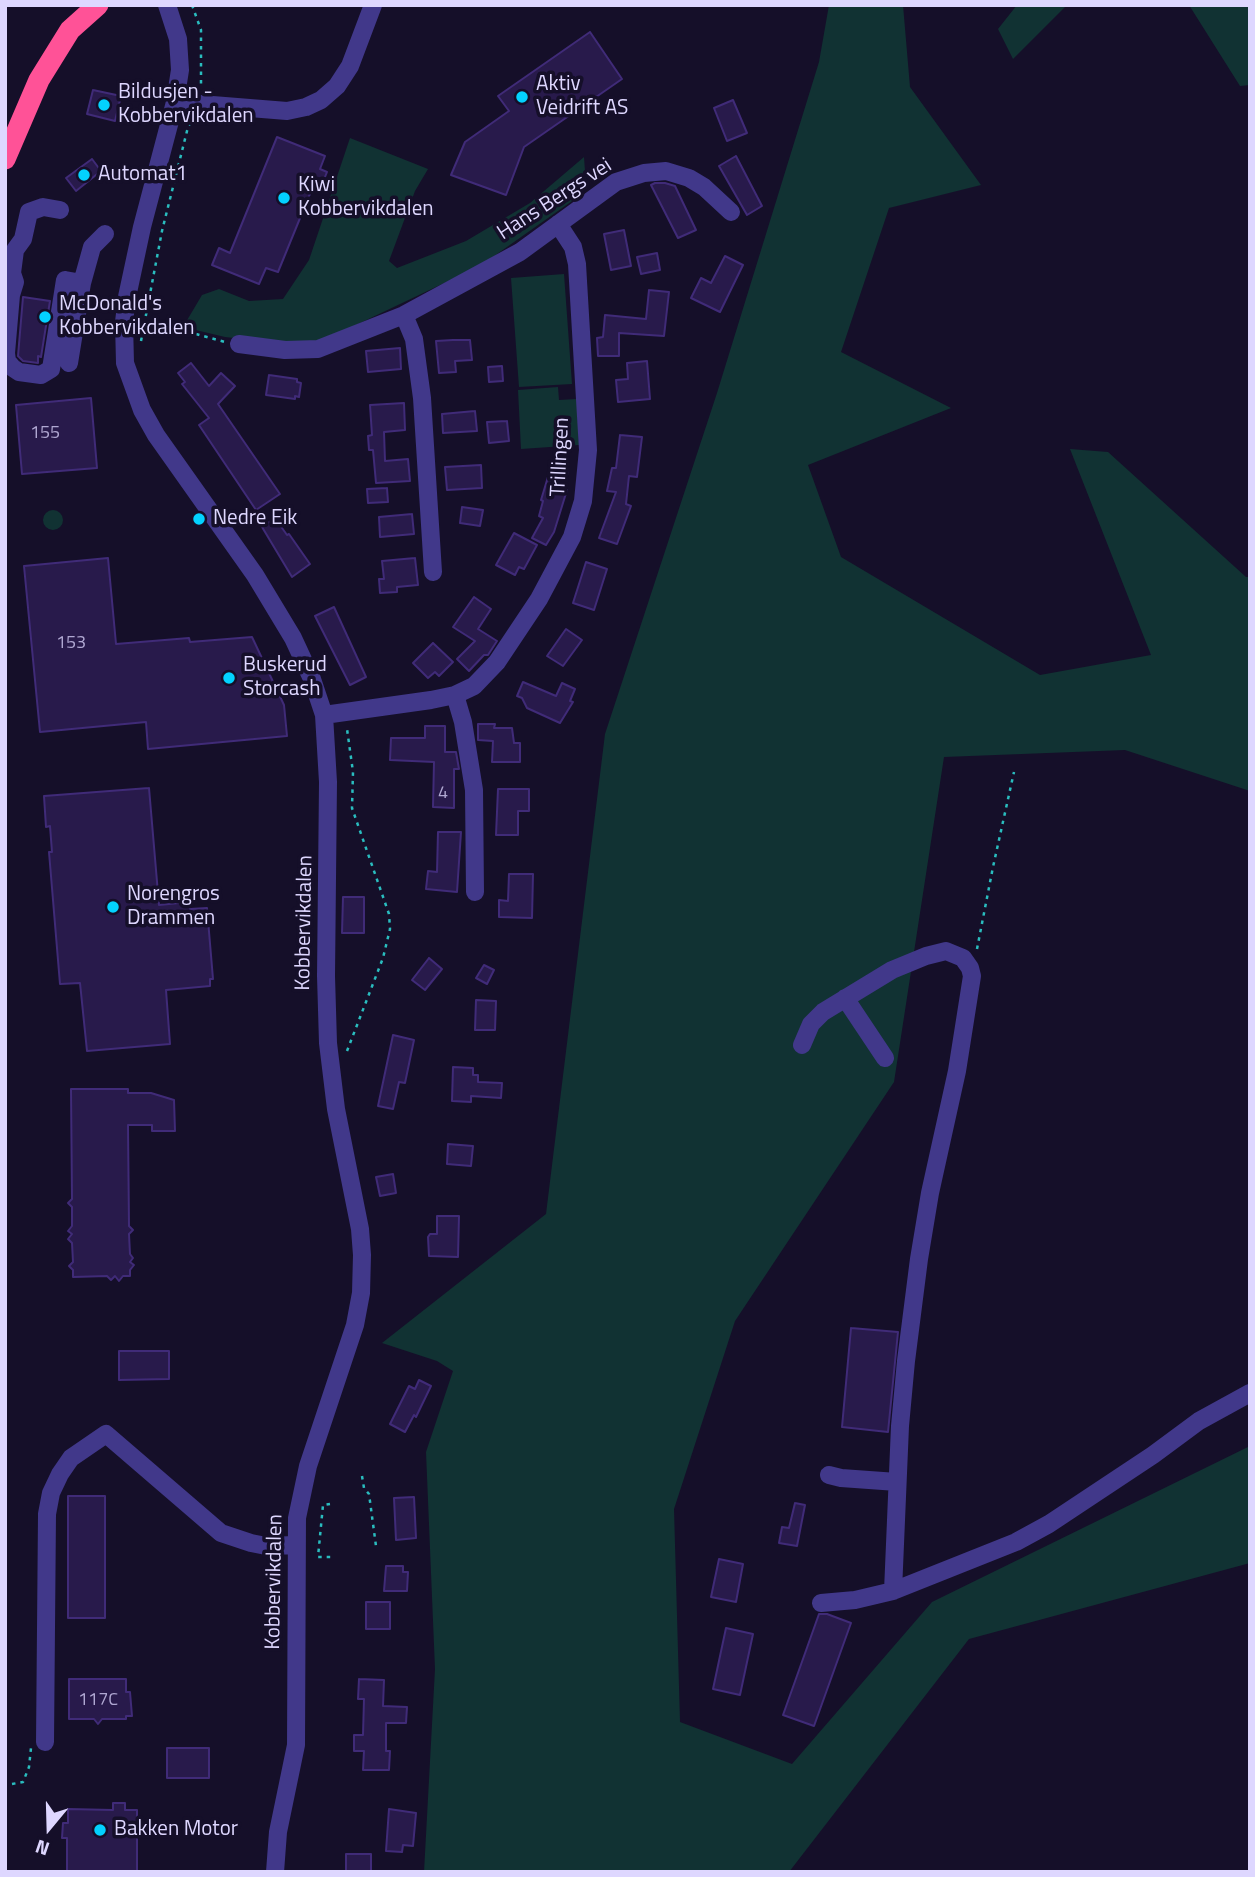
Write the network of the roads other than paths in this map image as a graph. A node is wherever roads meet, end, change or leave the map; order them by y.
1 (98, 5) edge
2 (151, 5) edge
3 (373, 5) edge
4 (170, 13) edge
5 (175, 102) junction
6 (5, 159) edge
7 (60, 210) dead end
8 (731, 212) dead end
9 (558, 224) junction
10 (105, 234) dead end
11 (82, 283) junction
12 (77, 315) junction
13 (404, 315) junction
14 (58, 325) junction
15 (239, 344) road end
16 (69, 363) dead end
17 (433, 572) dead end
18 (455, 695) junction
19 (324, 715) junction
20 (475, 892) dead end
21 (845, 998) junction
22 (802, 1045) dead end
23 (885, 1058) dead end
24 (1250, 1393) edge
25 (829, 1475) dead end
26 (897, 1482) junction
27 (295, 1545) junction
28 (893, 1591) junction
29 (821, 1602) dead end
30 (45, 1737) road end
31 (275, 1872) edge

1 - 6 highway
2 - 4 street, Kobbervikdalen
3 - 5 street
4 - 5 street, Kobbervikdalen
5 - 19 street, Kobbervikdalen
7 - 14 street
8 - 9 street, Hans Bergs vei
9 - 13 street, Hans Bergs vei
9 - 18 street, Trillingen
10 - 11 street
11 - 12 street
11 - 14 street
12 - 14 street
12 - 16 street
13 - 15 street, Hans Bergs vei
13 - 17 street
18 - 19 street, Trillingen
18 - 20 street
19 - 27 street, Kobbervikdalen
21 - 22 street
21 - 23 street
21 - 26 street
24 - 28 street
25 - 26 street
26 - 28 street
27 - 30 street
27 - 31 street, Kobbervikdalen
28 - 29 street

